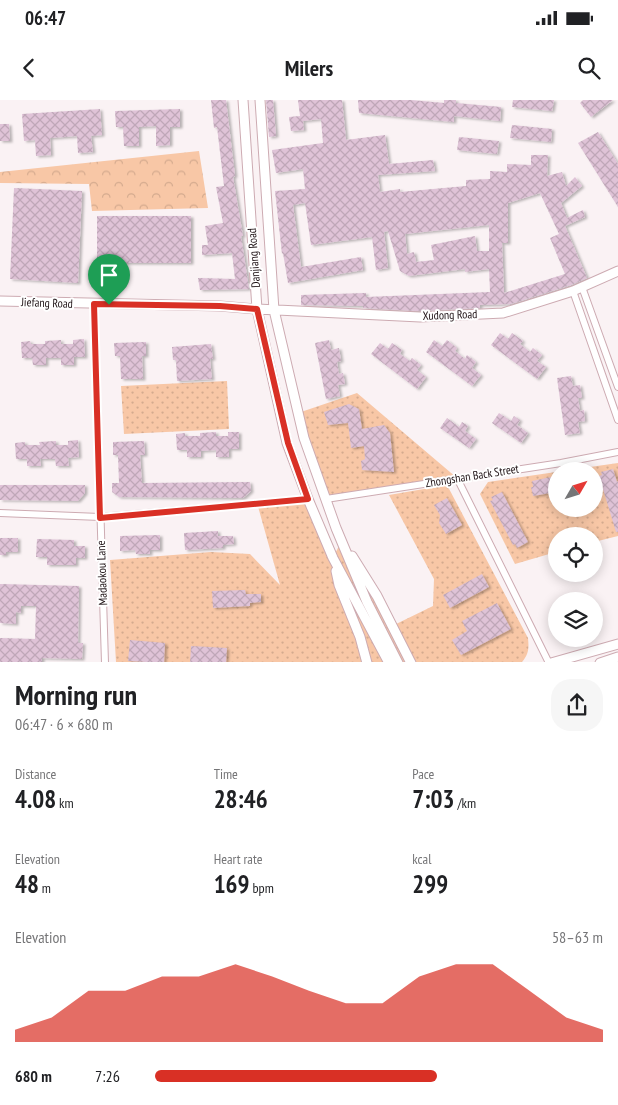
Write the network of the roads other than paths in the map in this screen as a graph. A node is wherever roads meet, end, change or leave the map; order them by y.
1 (243, 100) edge
2 (260, 100) edge
3 (618, 271) edge
4 (582, 287) junction
5 (573, 292) junction
6 (0, 302) edge
7 (94, 304) junction
8 (257, 309) junction
9 (274, 310) junction
10 (618, 387) edge
11 (618, 420) edge
12 (618, 452) edge
13 (457, 478) junction
14 (308, 499) junction
15 (326, 499) junction
16 (0, 513) edge
17 (100, 518) junction
18 (342, 541) junction
19 (333, 558) junction
20 (363, 605) junction
21 (618, 644) edge
22 (618, 657) edge
23 (105, 662) edge
24 (367, 662) edge
25 (388, 662) edge
26 (398, 662) edge
27 (411, 662) edge
28 (550, 662) edge
29 (600, 662) edge

1 - 8 main road, Danjiang Road
2 - 9 main road, Danjiang Road
3 - 4 main road, Xudong Road
4 - 5 main road, Xudong Road
4 - 10 street
5 - 9 main road, Xudong Road
5 - 11 street
6 - 7 main road, Jiefang Road
7 - 8 main road, Jiefang Road
7 - 17 street, Madaokou Lane
8 - 9 main road, Jiefang Road
8 - 14 main road, Danjiang Road
9 - 15 main road, Danjiang Road
12 - 13 street, Zhongshan Back Street
13 - 15 street, Zhongshan Back Street
13 - 28 street
14 - 17 street
14 - 19 main road, Danjiang Road
15 - 18 main road, Danjiang Road
16 - 17 street
17 - 23 street, Madaokou Lane
18 - 20 main road, Danjiang Road
18 - 27 main road
19 - 20 main road, Danjiang Road
19 - 24 main road
20 - 25 main road
20 - 26 main road
21 - 28 main road
22 - 29 main road

